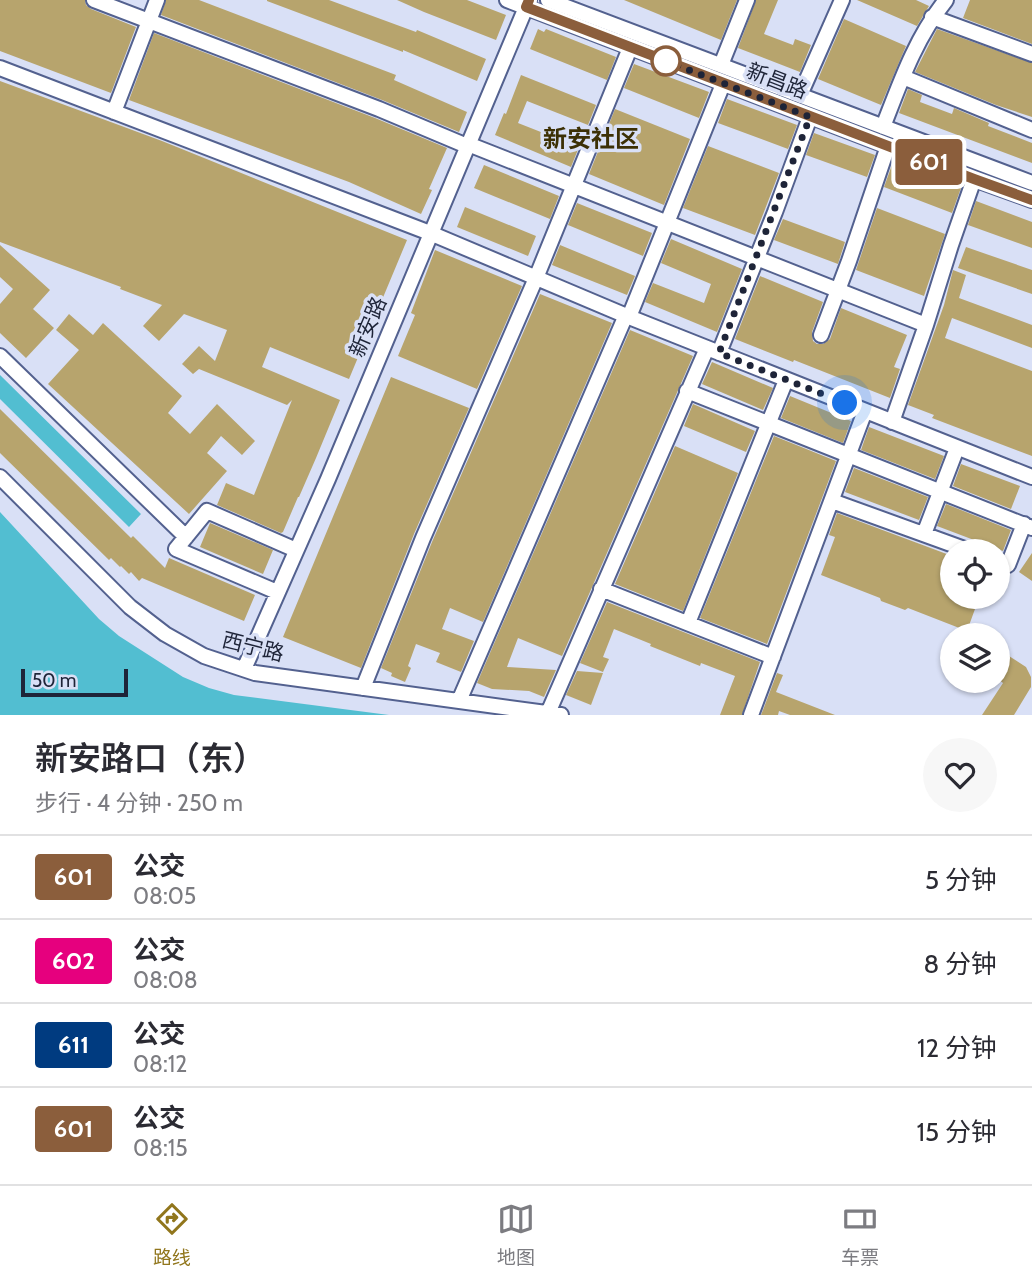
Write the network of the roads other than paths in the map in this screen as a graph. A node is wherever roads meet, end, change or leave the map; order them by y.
1 (94, 0) edge
2 (157, 0) edge
3 (507, 0) edge
4 (548, 0) edge
5 (747, 0) edge
6 (842, 0) edge
7 (946, 0) edge
8 (527, 4) edge
9 (932, 17) junction
10 (149, 21) junction
11 (630, 48) junction
12 (1032, 54) edge
13 (721, 65) junction
14 (0, 68) edge
15 (903, 77) junction
16 (723, 83) junction
17 (800, 95) junction
18 (114, 112) junction
19 (810, 117) junction
20 (883, 127) junction
21 (1032, 130) edge
22 (468, 145) junction
23 (888, 146) junction
24 (974, 179) junction
25 (1032, 183) edge
26 (573, 186) junction
27 (1032, 200) edge
28 (667, 223) junction
29 (430, 233) junction
30 (757, 258) junction
31 (536, 278) junction
32 (838, 290) junction
33 (627, 316) junction
34 (926, 326) junction
35 (821, 335) dead end
36 (713, 350) junction
37 (0, 356) edge
38 (786, 380) junction
39 (687, 391) junction
40 (865, 411) junction
41 (892, 422) junction
42 (768, 424) junction
43 (957, 448) junction
44 (848, 456) junction
45 (0, 477) edge
46 (1032, 477) edge
47 (940, 492) junction
48 (832, 500) junction
49 (1028, 526) edge
50 (924, 534) junction
51 (186, 537) junction
52 (940, 540) edge
53 (296, 550) junction
54 (1010, 561) edge
55 (601, 589) junction
56 (277, 592) junction
57 (688, 623) junction
58 (773, 657) junction
59 (244, 669) junction
60 (363, 688) junction
61 (459, 701) junction
62 (554, 714) edge
63 (751, 715) edge

1 - 10 street
2 - 10 street
3 - 8 street, 新昌路
4 - 13 street, 新昌路
5 - 13 street
6 - 17 street
7 - 9 street
8 - 11 street, 新昌路
8 - 22 street, 新安路
9 - 12 street
9 - 15 street
10 - 18 street
10 - 22 street
11 - 16 street, 新昌路
11 - 26 street
13 - 17 street, 新昌路
14 - 18 street
15 - 20 street
15 - 21 street
16 - 19 street, 新昌路
16 - 28 street
17 - 20 street, 新昌路
18 - 29 street
19 - 23 street, 新昌路
19 - 30 street
20 - 25 street, 新昌路
22 - 26 street
22 - 29 street, 新安路
23 - 24 street, 新昌路
23 - 32 street
24 - 27 street, 新昌路
24 - 34 street
26 - 28 street
26 - 31 street
28 - 30 street
28 - 33 street
29 - 31 street
29 - 53 street, 新安路
30 - 32 street
30 - 36 street
31 - 33 street
31 - 60 street
32 - 34 street
32 - 35 street
33 - 36 street
33 - 61 street
34 - 41 street
36 - 38 street
36 - 39 street
37 - 51 street
38 - 40 street
38 - 42 street
39 - 42 street
39 - 55 street
40 - 41 street
40 - 44 street
41 - 43 street
42 - 44 street
42 - 57 street
43 - 46 street
43 - 47 street
44 - 47 street
44 - 48 street
45 - 59 street, 西宁路
47 - 49 street
47 - 50 street
48 - 50 street
48 - 58 street
49 - 54 street
50 - 52 street
51 - 53 street
51 - 56 street
53 - 56 street, 新安路
55 - 57 street
55 - 62 street
56 - 59 street, 新安路
57 - 58 street
58 - 63 street
59 - 60 street, 西宁路
60 - 61 street, 西宁路
61 - 62 street, 西宁路

